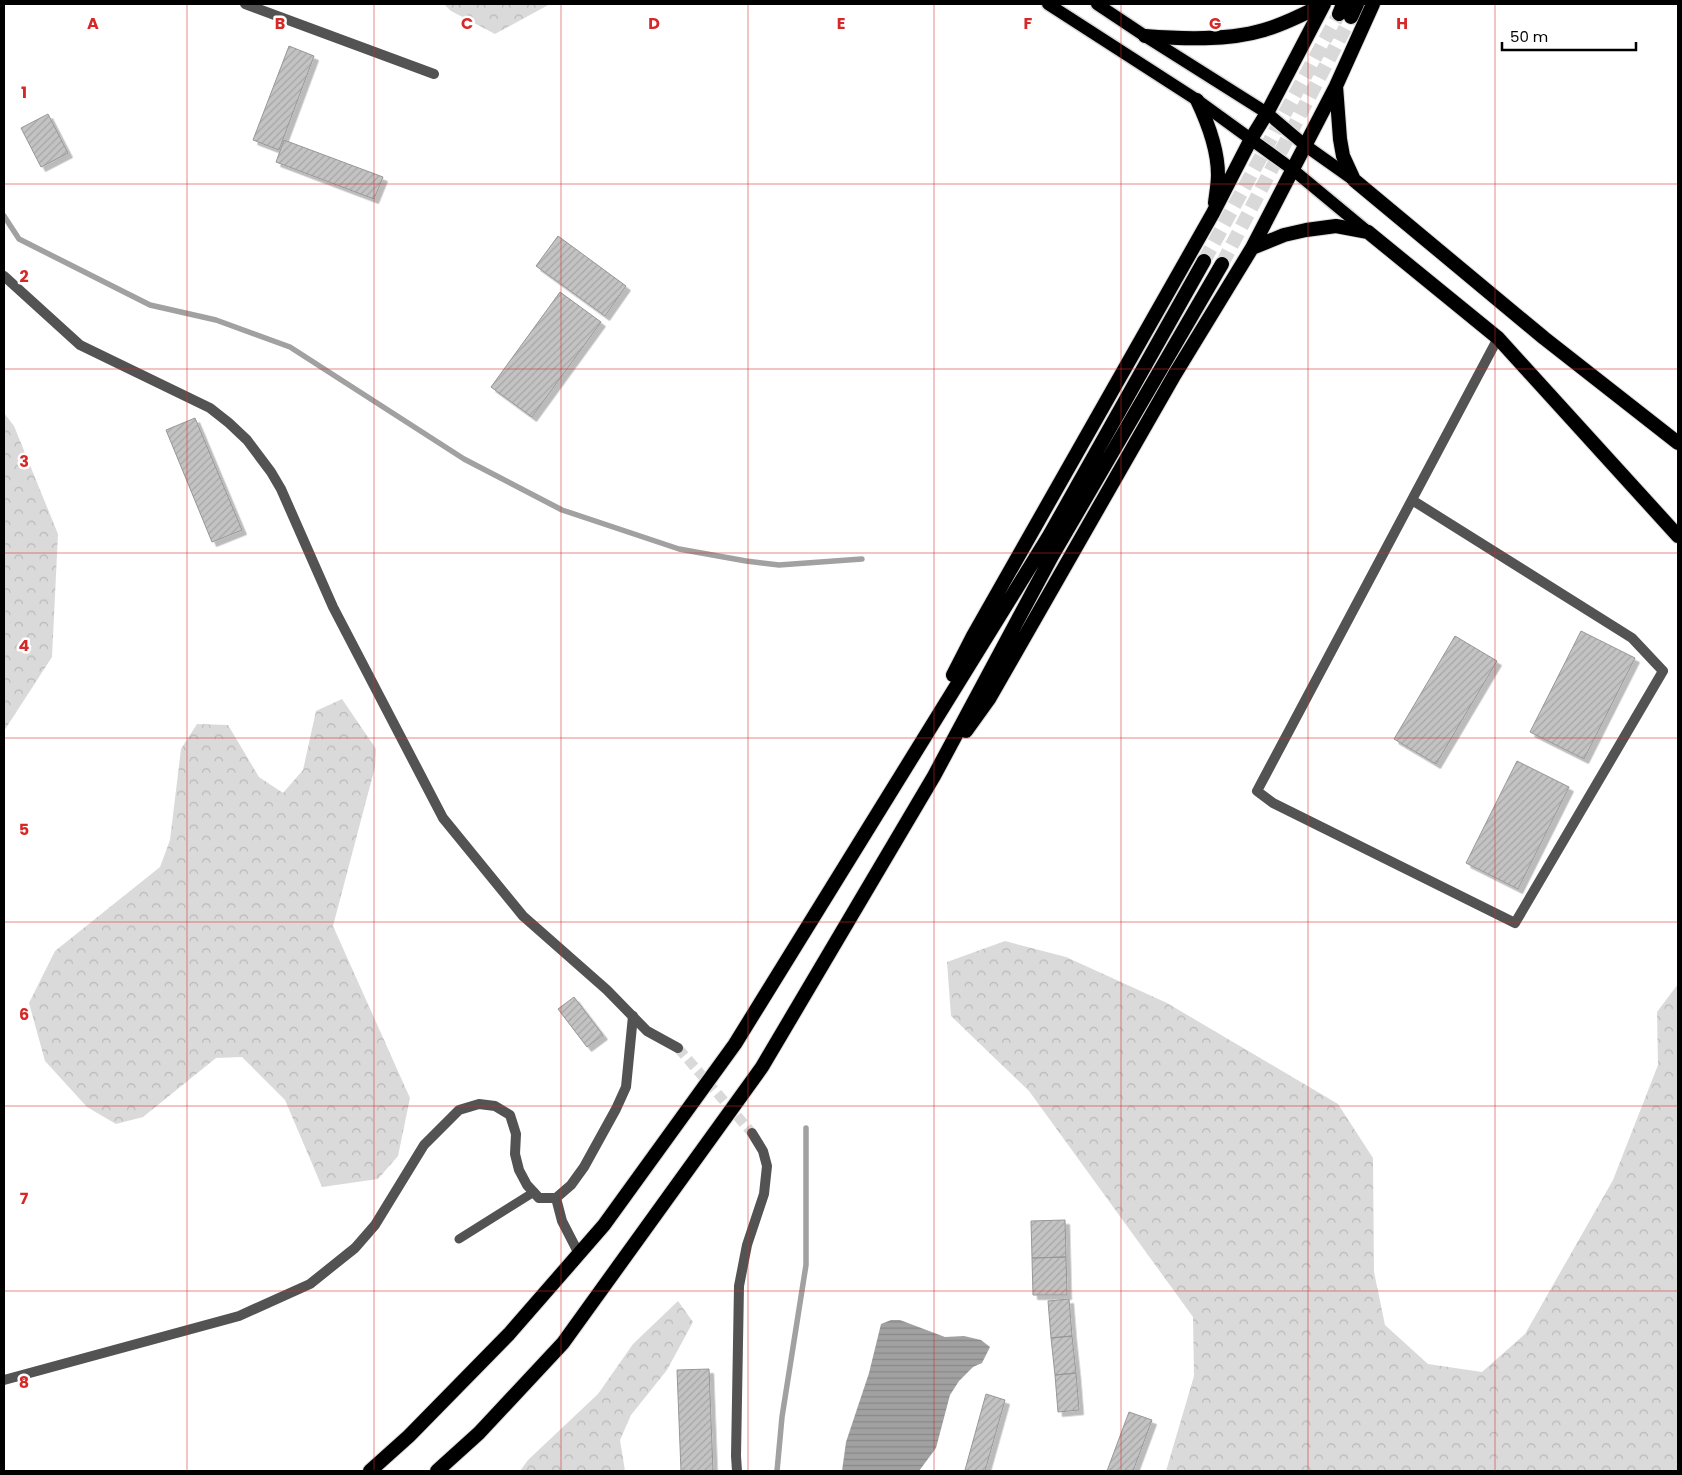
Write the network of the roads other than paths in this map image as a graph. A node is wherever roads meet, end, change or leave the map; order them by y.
1 (245, 4) edge
2 (1048, 4) edge
3 (1097, 4) edge
4 (1324, 4) edge
5 (1357, 4) edge
6 (1373, 4) edge
7 (1344, 12) tunnel mouth
8 (1145, 36) junction
9 (434, 74) dead end
10 (1336, 86) junction
11 (1197, 100) junction
12 (1267, 113) junction
13 (1251, 139) junction
14 (1306, 146) junction
15 (1292, 169) junction
16 (1354, 180) junction
17 (1213, 213) junction
18 (1368, 232) junction
19 (1252, 248) junction
20 (1204, 261) tunnel mouth
21 (1222, 264) tunnel mouth
22 (4, 276) edge
23 (1498, 338) junction
24 (1678, 443) edge
25 (1412, 500) junction
26 (1678, 536) edge
27 (910, 760) junction
28 (934, 776) junction
29 (633, 1016) junction
30 (678, 1048) tunnel mouth
31 (752, 1133) tunnel mouth
32 (534, 1192) junction
33 (556, 1198) junction
34 (459, 1239) dead end
35 (579, 1254) junction
36 (4, 1380) edge
37 (370, 1471) edge
38 (437, 1471) edge
39 (737, 1471) edge

1 - 9 street
2 - 11 main road
3 - 8 main road
4 - 8 highway
4 - 12 highway
5 - 7 highway
6 - 10 highway
8 - 12 main road
10 - 14 highway
10 - 16 highway
11 - 13 main road
11 - 17 highway
12 - 13 highway
12 - 14 main road
13 - 15 main road
13 - 17 highway
14 - 15 highway
14 - 16 main road
15 - 18 main road
15 - 19 highway
16 - 24 highway
17 - 27 highway
18 - 19 highway
18 - 23 highway
19 - 28 highway
20 - 27 highway
21 - 28 highway
22 - 29 street
23 - 25 street
23 - 26 highway
25 - 25 street
27 - 35 highway
28 - 38 highway
29 - 30 street
29 - 33 street
31 - 39 street
32 - 33 street
32 - 34 lane
32 - 36 street
33 - 35 street
35 - 37 highway

